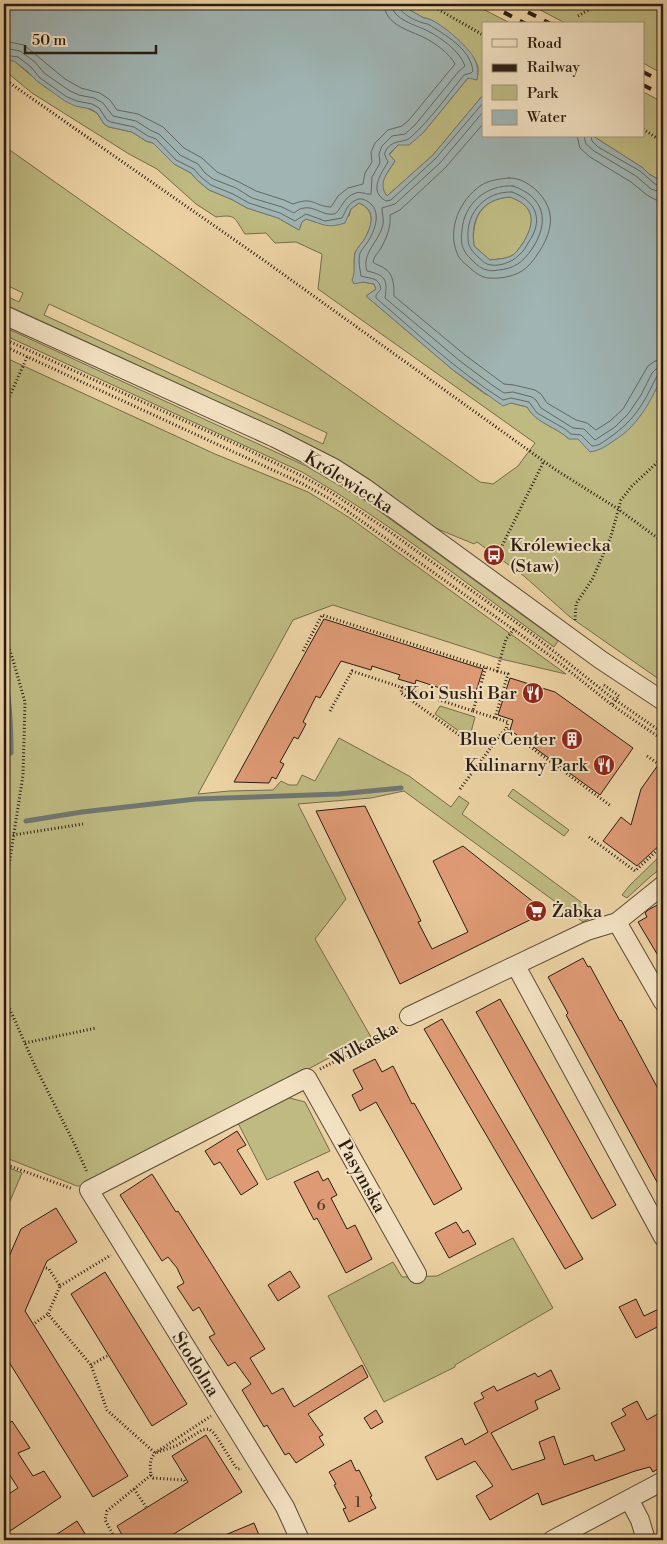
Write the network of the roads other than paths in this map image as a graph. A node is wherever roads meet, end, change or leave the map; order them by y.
1 (4, 315) edge
2 (663, 701) edge
3 (663, 885) edge
4 (617, 922) junction
5 (516, 966) junction
6 (663, 1002) edge
7 (409, 1016) road end
8 (84, 1190) joint
9 (663, 1238) edge
10 (417, 1274) dead end
11 (663, 1481) edge
12 (630, 1499) junction
13 (300, 1540) edge
14 (552, 1540) edge
15 (646, 1540) edge

1 - 2 street, Królewiecka
3 - 4 street, Wilkaska
4 - 5 street, Wilkaska
4 - 6 street
5 - 7 street, Wilkaska
5 - 9 street
8 - 10 street, Pasymska
8 - 13 street, Stodolna
11 - 12 street
12 - 14 street
12 - 15 street

